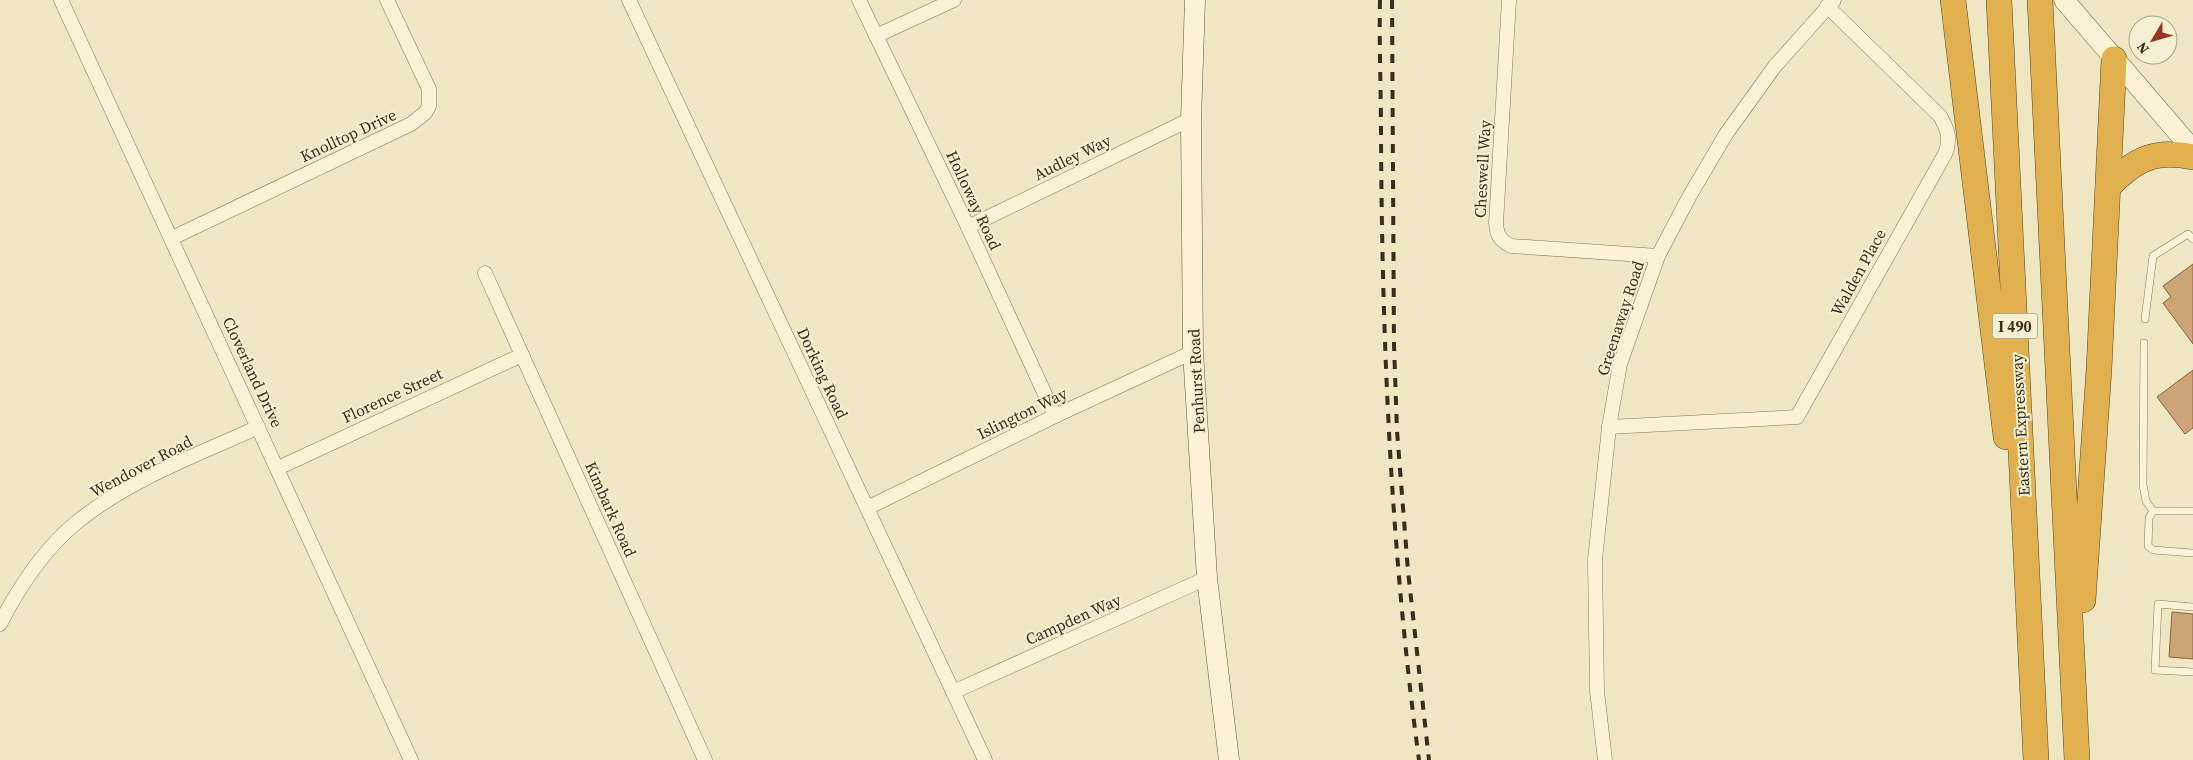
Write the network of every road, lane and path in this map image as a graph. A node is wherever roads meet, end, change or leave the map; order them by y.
1 (61, 0) edge
2 (387, 0) edge
3 (629, 0) edge
4 (859, 0) edge
5 (954, 0) edge
6 (1195, 0) edge
7 (1509, 0) edge
8 (1953, 0) edge
9 (1999, 0) edge
10 (2040, 0) edge
11 (2064, 0) edge
12 (1830, 3) edge
13 (876, 36) junction
14 (2114, 58) junction
15 (1191, 119) junction
16 (2193, 150) edge
17 (2193, 157) edge
18 (2108, 186) junction
19 (968, 227) junction
20 (172, 238) junction
21 (2193, 239) edge
22 (1658, 256) junction
23 (485, 273) dead end
24 (2145, 319) dead end
25 (2144, 344) dead end
26 (1193, 352) junction
27 (522, 355) junction
28 (1055, 416) junction
29 (258, 427) junction
30 (1609, 427) junction
31 (278, 468) junction
32 (867, 508) junction
33 (2153, 511) junction
34 (2193, 511) edge
35 (2193, 553) edge
36 (1207, 578) junction
37 (2193, 608) edge
38 (0, 624) edge
39 (2031, 652) junction
40 (2193, 672) edge
41 (953, 692) junction
42 (2075, 718) junction
43 (411, 760) edge
44 (705, 760) edge
45 (985, 760) edge
46 (1229, 760) edge
47 (1605, 760) edge
48 (2036, 760) edge
49 (2077, 760) edge

1 - 20 street, Cloverland Drive
2 - 20 street, Knolltop Drive
3 - 32 street, Dorking Road
4 - 13 street, Holloway Road
5 - 13 street
6 - 15 street, Penhurst Road
7 - 22 street, Cheswell Way
8 - 39 highway
9 - 39 highway, Eastern Expressway / I 490
10 - 42 highway, I 490
11 - 14 street
12 - 22 street, Greenaway Road
12 - 30 street, Walden Place
13 - 19 street, Holloway Road
14 - 16 street
14 - 18 highway
15 - 19 street, Audley Way
15 - 26 street, Penhurst Road
17 - 18 highway
18 - 42 highway
19 - 28 street, Holloway Road
20 - 29 street, Cloverland Drive
21 - 24 lane
22 - 30 street, Greenaway Road
23 - 27 street, Kimbark Road
25 - 33 lane
26 - 28 street, Islington Way
26 - 36 street, Penhurst Road
27 - 31 street, Florence Street
27 - 44 street, Kimbark Road
28 - 32 street, Islington Way
29 - 31 street, Cloverland Drive
29 - 38 street, Wendover Road
30 - 47 street, Greenaway Road
31 - 43 street, Cloverland Drive
32 - 41 street, Dorking Road
33 - 34 lane
33 - 35 lane
36 - 41 street, Campden Way
36 - 46 street, Penhurst Road
37 - 40 lane
39 - 48 highway, Eastern Expressway / I 490
41 - 45 street, Dorking Road
42 - 49 highway, I 490

